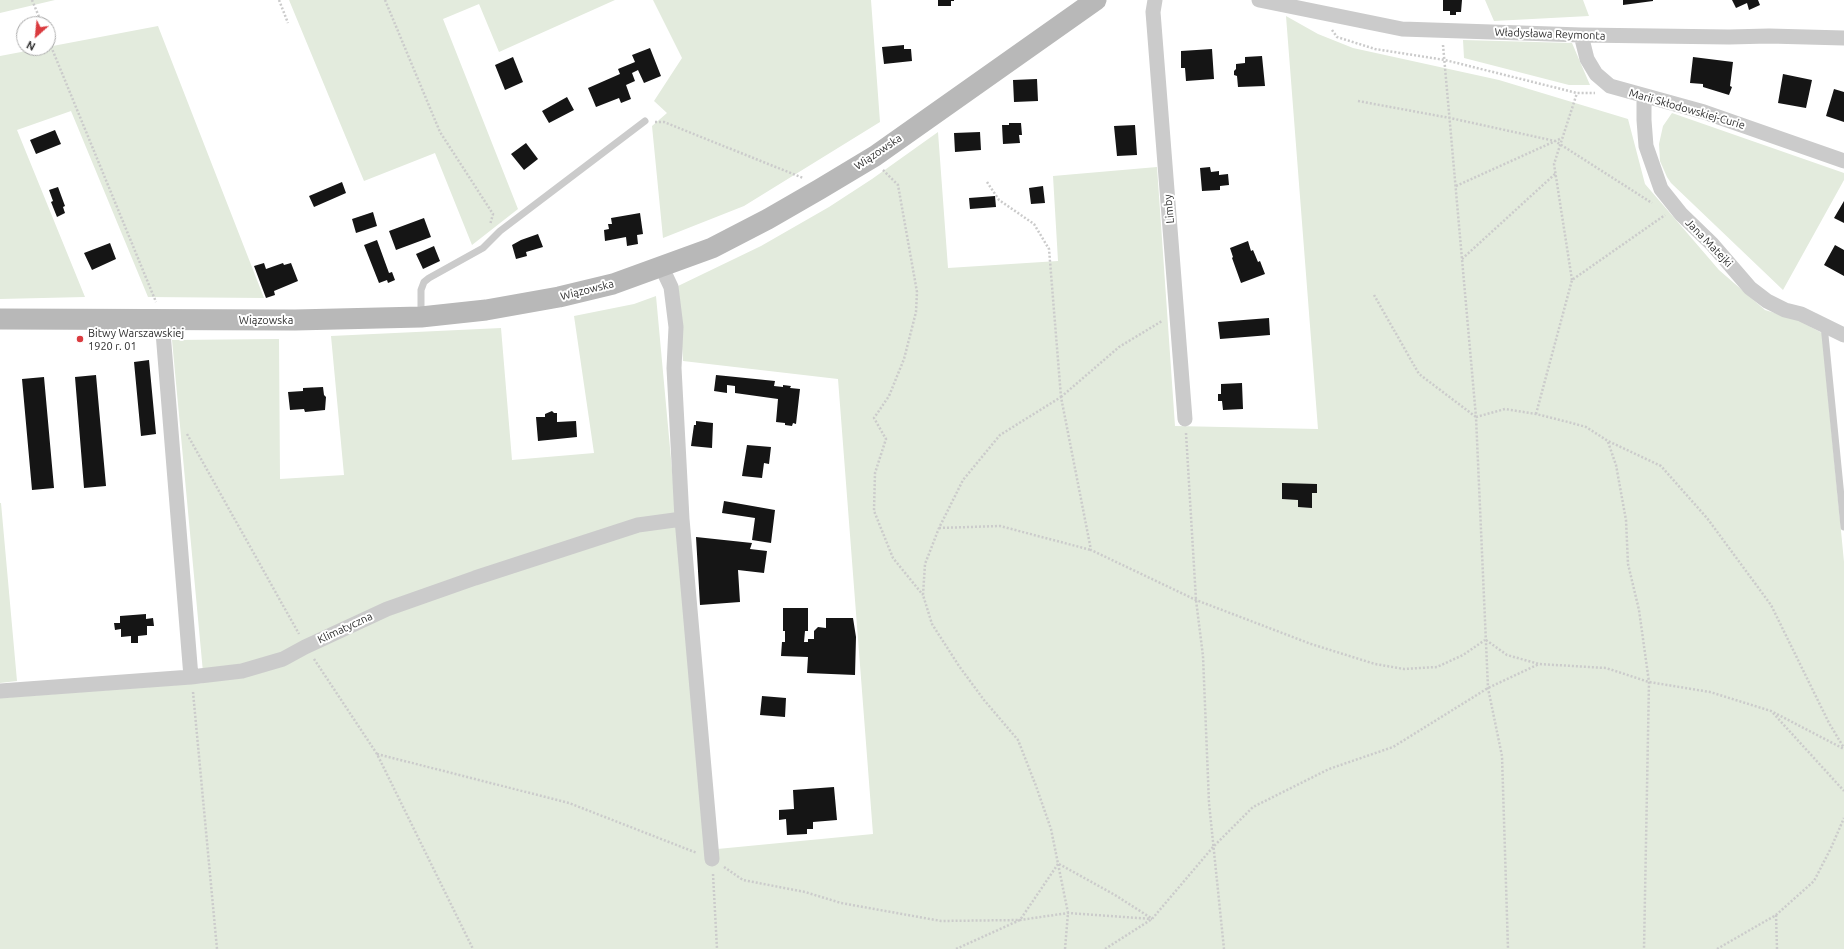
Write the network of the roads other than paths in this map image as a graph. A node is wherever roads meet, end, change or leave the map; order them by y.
1 (1096, 0) edge
2 (1155, 0) edge
3 (1258, 0) edge
4 (1581, 35) junction
5 (1844, 38) edge
6 (1644, 97) junction
7 (645, 121) road end
8 (1844, 161) edge
9 (662, 268) junction
10 (421, 317) junction
11 (0, 319) edge
12 (162, 320) junction
13 (1824, 325) junction
14 (1844, 335) edge
15 (1185, 419) road end
16 (682, 519) junction
17 (1844, 526) edge
18 (191, 677) junction
19 (0, 691) edge
20 (712, 859) road end

1 - 9 main road, Wiązowska
2 - 15 street, Limby
3 - 4 street, Władysława Reymonta
4 - 5 street, Władysława Reymonta
4 - 6 street, Marii Skłodowskiej-Curie
6 - 8 street, Marii Skłodowskiej-Curie
6 - 13 street, Jana Matejki
7 - 10 lane
9 - 10 main road, Wiązowska
9 - 16 street
10 - 12 main road, Wiązowska
11 - 12 main road, Wiązowska
12 - 18 street
13 - 14 street, Jana Matejki
13 - 17 lane
16 - 18 street, Klimatyczna
16 - 20 street
18 - 19 street, Klimatyczna

